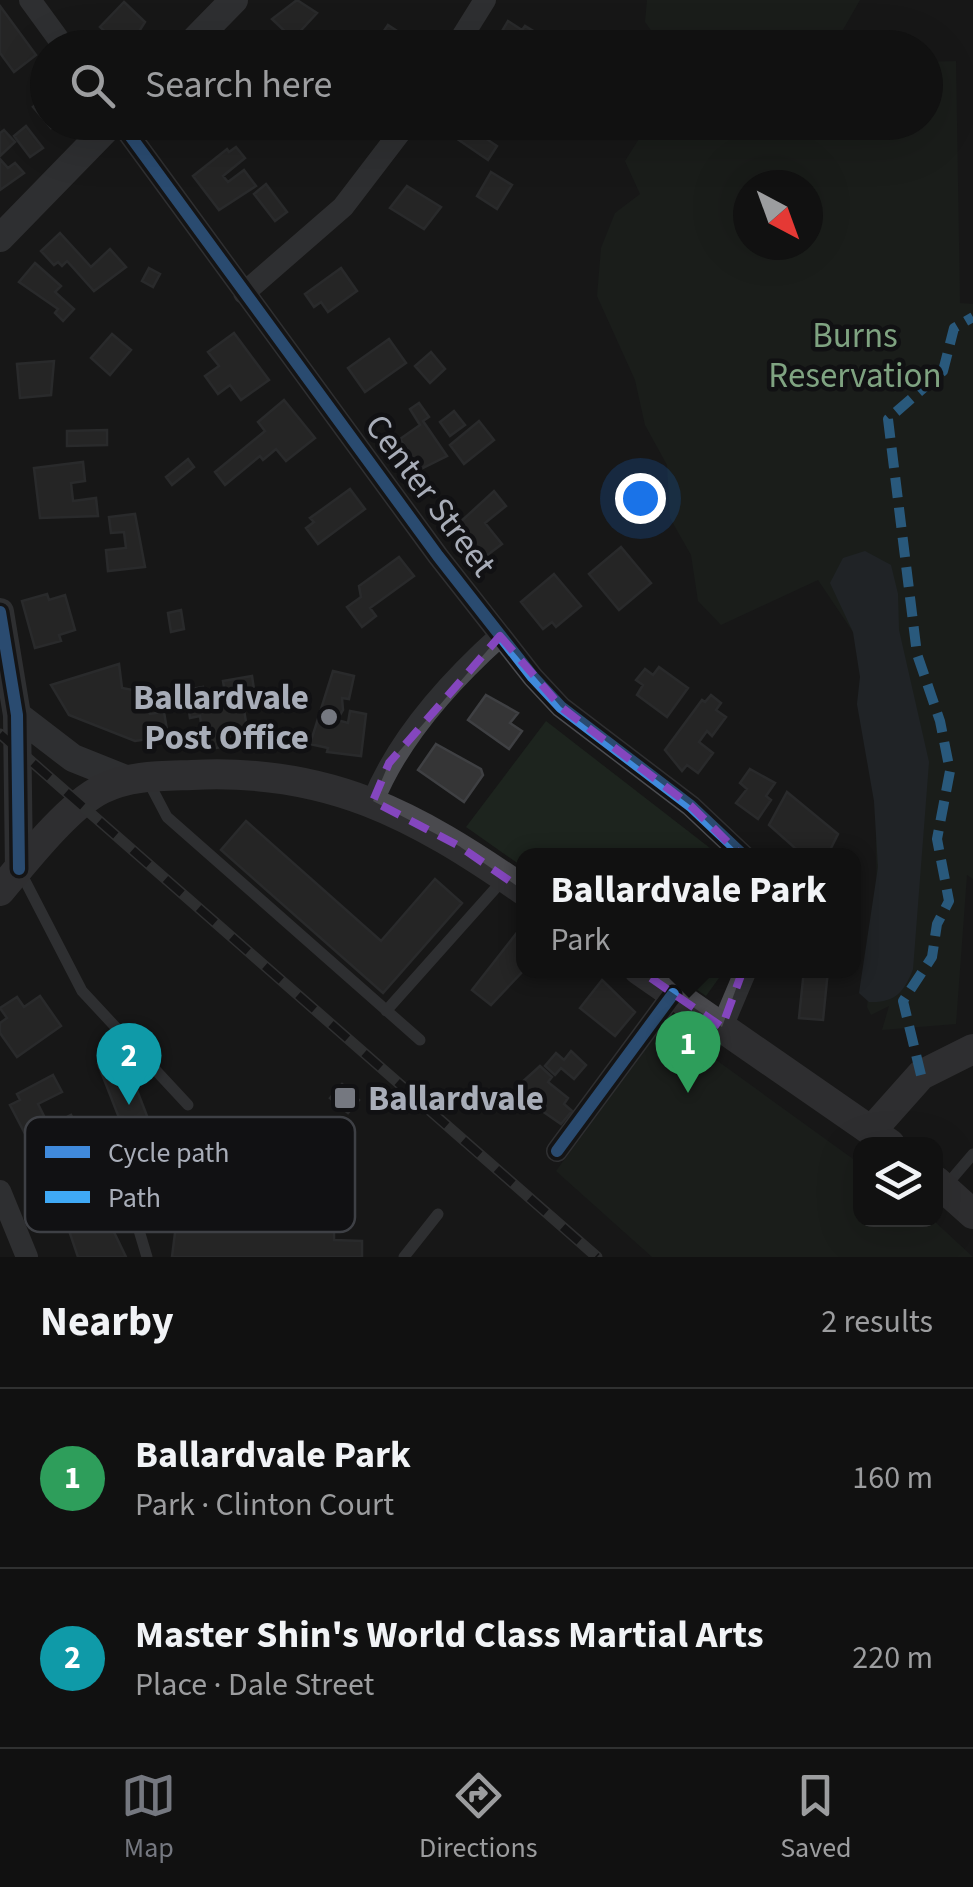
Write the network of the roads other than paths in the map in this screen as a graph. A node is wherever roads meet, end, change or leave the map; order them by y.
1 (30, 0) edge
2 (234, 0) edge
3 (486, 0) edge
4 (52, 30) edge
5 (205, 30) edge
6 (467, 30) edge
7 (98, 140) edge
8 (129, 140) edge
9 (394, 140) edge
10 (0, 238) edge
11 (244, 293) junction
12 (0, 612) edge
13 (500, 636) junction
14 (17, 715) junction
15 (137, 778) junction
16 (372, 801) junction
17 (736, 848) edge
18 (10, 880) edge
19 (514, 884) edge
20 (650, 978) edge
21 (743, 978) edge
22 (673, 994) junction
23 (386, 1011) junction
24 (722, 1027) junction
25 (420, 1040) dead end
26 (973, 1049) edge
27 (188, 1105) dead end
28 (881, 1137) edge
29 (557, 1151) dead end
30 (973, 1154) edge
31 (943, 1181) edge
32 (943, 1187) edge
33 (0, 1191) edge
34 (438, 1214) dead end
35 (973, 1214) edge
36 (140, 1232) edge
37 (27, 1257) edge
38 (147, 1257) edge
39 (404, 1257) edge

1 - 4 street
2 - 5 street
3 - 6 street
7 - 10 street
8 - 11 street, Center Street
9 - 11 street
11 - 13 street, Center Street
12 - 14 street
13 - 16 street
13 - 17 street, Center Street
14 - 15 street
14 - 18 street
15 - 16 main road
15 - 18 main road
15 - 23 lane
16 - 19 main road
18 - 27 lane
19 - 23 lane
20 - 22 main road
21 - 24 street
22 - 24 main road
22 - 29 street
23 - 25 lane
24 - 28 main road
26 - 28 main road
30 - 31 lane
32 - 35 main road
33 - 37 street
34 - 39 lane
36 - 38 lane

